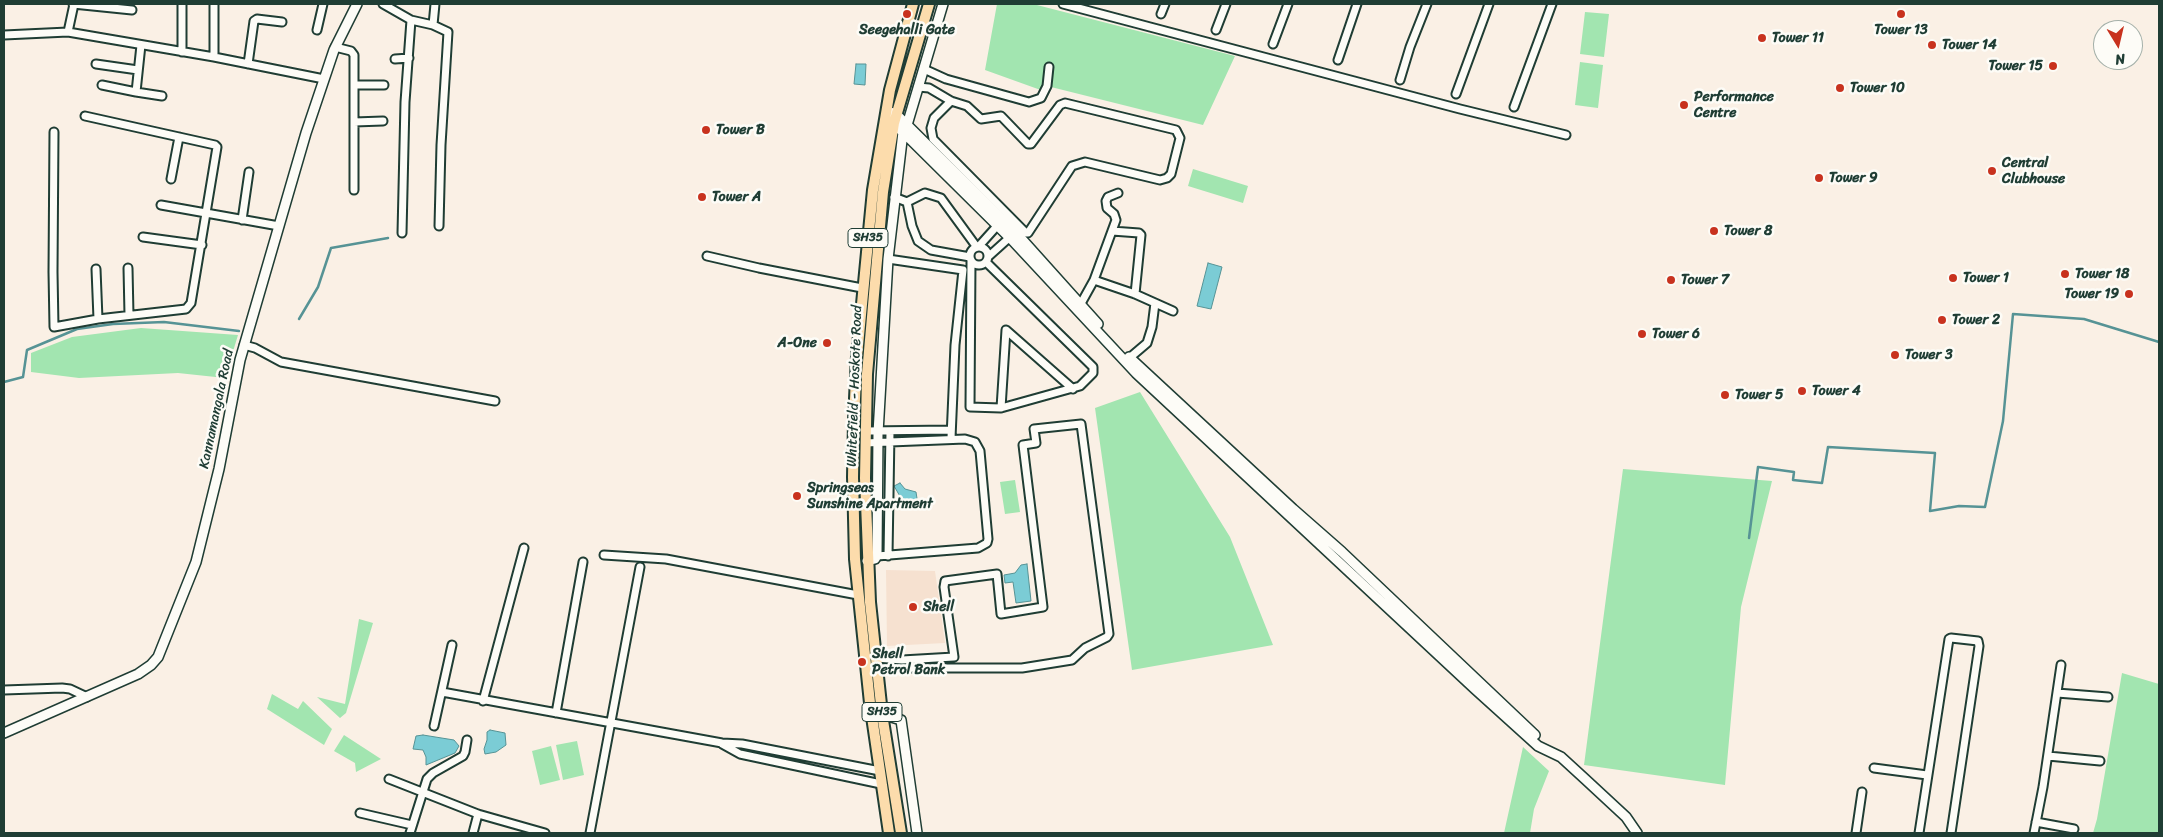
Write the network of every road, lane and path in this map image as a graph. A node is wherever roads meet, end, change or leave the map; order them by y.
1 (74, 4) edge
2 (182, 4) edge
3 (214, 4) edge
4 (323, 4) edge
5 (357, 4) edge
6 (383, 4) edge
7 (435, 4) edge
8 (913, 4) edge
9 (929, 4) edge
10 (942, 4) edge
11 (1064, 4) edge
12 (1165, 4) edge
13 (1226, 4) edge
14 (1288, 4) edge
15 (1357, 4) edge
16 (1427, 4) edge
17 (1489, 4) edge
18 (1552, 4) edge
19 (132, 10) dead end
20 (1161, 14) dead end
21 (411, 20) junction
22 (282, 22) dead end
23 (433, 25) junction
24 (317, 30) dead end
25 (1216, 30) dead end
26 (68, 32) junction
27 (4, 35) edge
28 (1273, 44) dead end
29 (141, 45) junction
30 (335, 47) junction
31 (182, 52) junction
32 (214, 57) junction
33 (409, 58) junction
34 (396, 59) dead end
35 (1338, 60) dead end
36 (96, 64) dead end
37 (248, 64) junction
38 (1049, 68) dead end
39 (924, 69) junction
40 (138, 70) junction
41 (324, 79) junction
42 (1400, 80) dead end
43 (102, 85) dead end
44 (354, 85) junction
45 (384, 85) dead end
46 (918, 87) junction
47 (136, 92) junction
48 (1456, 94) dead end
49 (162, 96) dead end
50 (951, 101) junction
51 (1514, 107) dead end
52 (85, 116) dead end
53 (890, 117) junction
54 (383, 121) dead end
55 (354, 122) junction
56 (905, 128) junction
57 (54, 132) dead end
58 (1566, 135) dead end
59 (180, 137) junction
60 (249, 172) dead end
61 (171, 179) dead end
62 (354, 190) dead end
63 (1118, 193) dead end
64 (894, 197) junction
65 (907, 202) junction
66 (161, 205) dead end
67 (207, 213) junction
68 (242, 220) junction
69 (279, 226) junction
70 (439, 226) dead end
71 (997, 226) junction
72 (1112, 231) junction
73 (402, 232) dead end
74 (1024, 236) junction
75 (143, 237) dead end
76 (1009, 238) junction
77 (202, 245) junction
78 (978, 246) junction
79 (707, 256) dead end
80 (888, 259) junction
81 (971, 259) junction
82 (987, 259) junction
83 (128, 268) dead end
84 (96, 269) dead end
85 (1094, 280) junction
86 (862, 288) junction
87 (1135, 294) junction
88 (1155, 303) junction
89 (1078, 308) junction
90 (1173, 311) dead end
91 (129, 316) junction
92 (98, 319) junction
93 (244, 345) junction
94 (1127, 360) junction
95 (1073, 389) junction
96 (495, 401) dead end
97 (1001, 408) junction
98 (951, 430) junction
99 (865, 432) junction
100 (890, 432) junction
101 (878, 437) junction
102 (951, 438) junction
103 (890, 442) junction
104 (865, 443) junction
105 (524, 548) dead end
106 (604, 555) dead end
107 (888, 556) junction
108 (872, 559) junction
109 (582, 562) dead end
110 (640, 567) dead end
111 (858, 595) junction
112 (452, 645) dead end
113 (876, 663) junction
114 (2061, 666) dead end
115 (4, 690) edge
116 (442, 692) junction
117 (2058, 692) junction
118 (87, 696) junction
119 (2108, 698) dead end
120 (483, 701) junction
121 (556, 713) junction
122 (882, 714) junction
123 (612, 723) junction
124 (434, 726) dead end
125 (4, 733) edge
126 (467, 740) dead end
127 (722, 744) junction
128 (2048, 756) junction
129 (2100, 761) dead end
130 (1874, 768) dead end
131 (880, 771) junction
132 (1927, 775) junction
133 (389, 779) dead end
134 (881, 784) junction
135 (421, 792) junction
136 (1862, 792) dead end
137 (360, 812) dead end
138 (478, 814) junction
139 (2036, 822) junction
140 (412, 825) junction
141 (2074, 829) dead end
142 (532, 832) edge
143 (410, 833) edge
144 (473, 833) edge
145 (545, 833) edge
146 (590, 833) edge
147 (889, 833) edge
148 (901, 833) edge
149 (917, 833) edge
150 (1637, 833) edge
151 (1856, 833) edge
152 (1919, 833) edge
153 (1951, 833) edge
154 (2034, 833) edge

1 - 19 street
1 - 26 street
2 - 31 street
3 - 32 street
4 - 24 street
5 - 30 street, Kannamangala Road
6 - 21 street
7 - 23 street
8 - 53 main road, Whitefield - Hoskote Road / SH35
9 - 53 main road, Whitefield - Hoskote Road / SH35
10 - 39 street
11 - 58 street
12 - 20 street
13 - 25 street
14 - 28 street
15 - 35 street
16 - 42 street
17 - 48 street
18 - 51 street
21 - 23 street
21 - 33 street
22 - 37 street
23 - 70 street
26 - 27 street
26 - 29 street
29 - 31 street
29 - 40 street
30 - 41 street, Kannamangala Road
30 - 44 street
31 - 32 street
32 - 37 street
33 - 34 street
33 - 73 street
36 - 40 street
37 - 41 street
38 - 39 street
39 - 46 street
40 - 47 street
41 - 69 street, Kannamangala Road
43 - 47 street
44 - 45 street
44 - 55 street
46 - 50 street
46 - 56 street
47 - 49 street
50 - 74 street
50 - 74 street
52 - 59 street
53 - 56 street
53 - 86 main road, Whitefield - Hoskote Road / SH35
53 - 99 main road, Whitefield - Hoskote Road / SH35
54 - 55 street
55 - 62 street
56 - 64 street
56 - 71 street
56 - 74 street
57 - 92 street
59 - 61 street
59 - 67 street
60 - 68 street
63 - 72 street
64 - 65 street
64 - 80 street
65 - 78 street
65 - 81 street
66 - 67 street
67 - 68 street
67 - 77 street
68 - 69 street
69 - 93 street, Kannamangala Road
71 - 76 street
71 - 78 street
72 - 85 street
72 - 87 street
74 - 89 street
75 - 77 street
76 - 82 street
76 - 89 street
77 - 91 street
78 - 81 street
78 - 82 street
79 - 86 street
80 - 98 street
80 - 101 street
81 - 82 street
81 - 97 street
82 - 95 street
83 - 91 street
84 - 92 street
85 - 87 street
85 - 89 street
86 - 111 main road, Whitefield - Hoskote Road / SH35
87 - 88 street
88 - 90 street
88 - 94 street
89 - 94 street
91 - 92 street
93 - 96 street
93 - 118 street, Kannamangala Road
94 - 150 street
95 - 97 street
95 - 97 street
98 - 100 street
98 - 102 street
99 - 101 street
99 - 104 main road, Whitefield - Hoskote Road / SH35
100 - 101 street
100 - 103 street
101 - 103 street
101 - 104 street
101 - 108 street
102 - 103 street
102 - 107 street
103 - 107 street
104 - 108 main road, Whitefield - Hoskote Road / SH35
105 - 120 street
106 - 111 street
107 - 108 street
108 - 113 main road, Whitefield - Hoskote Road / SH35
109 - 121 street
110 - 123 street
111 - 131 main road, Whitefield - Hoskote Road / SH35
112 - 116 street
113 - 113 street
113 - 122 main road, Whitefield - Hoskote Road / SH35
114 - 117 street
115 - 118 street
116 - 120 street
116 - 124 street
117 - 119 street
117 - 128 street
118 - 125 street, Kannamangala Road
120 - 121 street
121 - 123 street
122 - 148 main road, Whitefield - Hoskote Road / SH35
122 - 149 street
123 - 127 street
123 - 146 street
126 - 135 street
127 - 131 street
127 - 134 street
128 - 129 street
128 - 139 street
130 - 132 street
131 - 134 main road, Whitefield - Hoskote Road / SH35
132 - 152 street
132 - 153 street
133 - 135 street
134 - 147 main road, Whitefield - Hoskote Road / SH35
135 - 138 street
135 - 140 street
136 - 151 street
137 - 140 street
138 - 142 street
138 - 144 street
139 - 141 street
139 - 154 street
140 - 143 street
142 - 145 street

